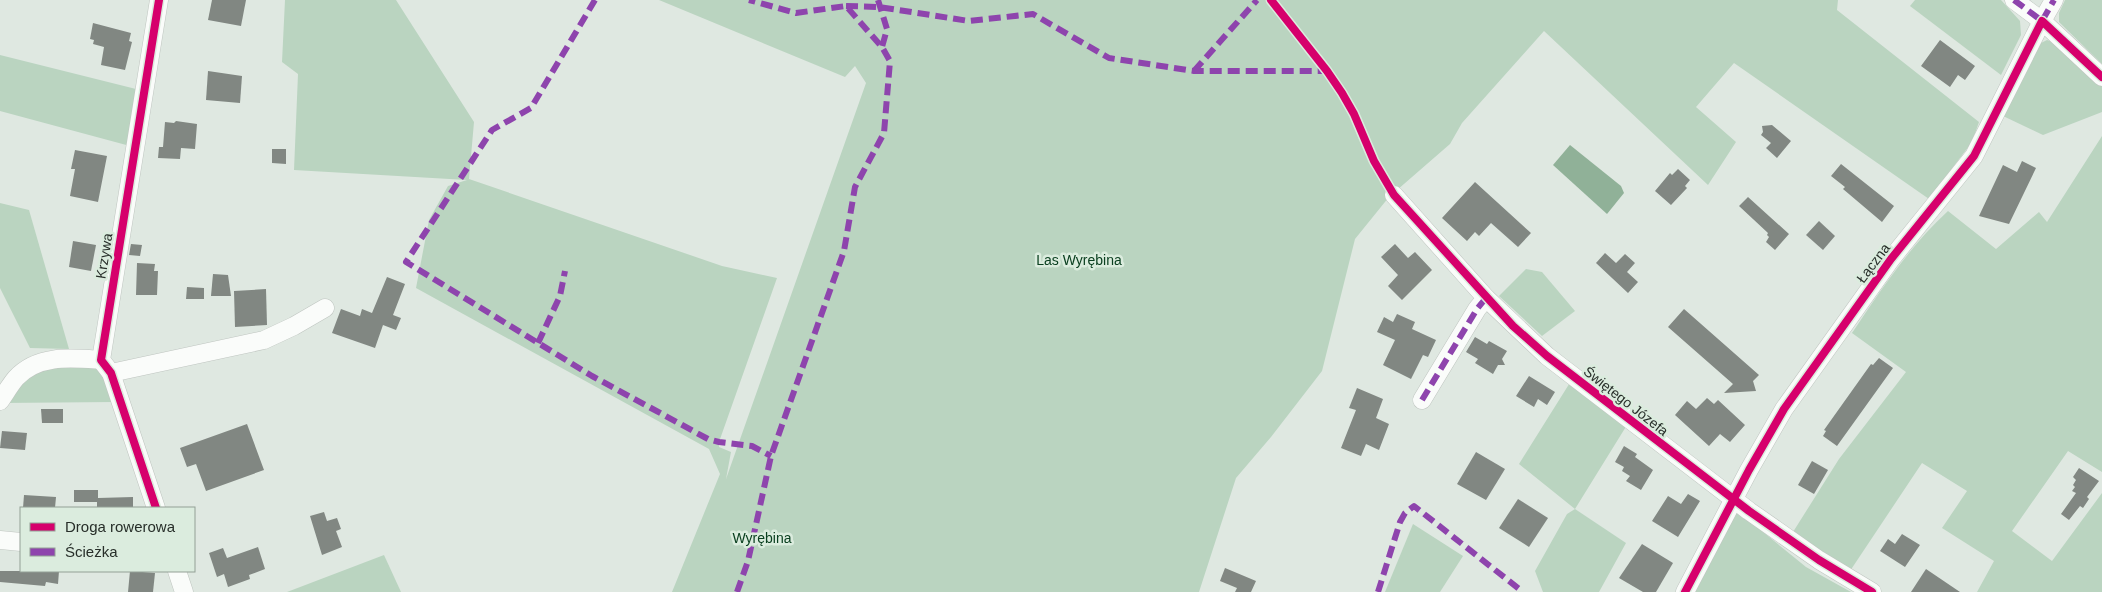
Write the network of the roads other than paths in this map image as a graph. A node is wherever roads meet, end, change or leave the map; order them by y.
1 (159, 0) edge
2 (2014, 0) edge
3 (2054, 0) edge
4 (2042, 21) junction
5 (2102, 77) edge
6 (1394, 195) dead end
7 (1486, 298) junction
8 (325, 308) dead end
9 (106, 367) junction
10 (1422, 400) dead end
11 (0, 401) edge
12 (1734, 500) junction
13 (156, 507) edge
14 (0, 540) edge
15 (20, 542) edge
16 (177, 572) edge
17 (184, 592) edge
18 (1685, 592) edge
19 (1872, 592) edge

1 - 9 street, Krzywa
2 - 4 street
3 - 4 street, Łączna
4 - 5 street
4 - 12 street, Łączna
6 - 7 street, Świętego Józefa
7 - 10 street
7 - 12 street, Świętego Józefa
8 - 9 street
9 - 11 street
9 - 13 street, Krzywa
12 - 18 street, Łączna
12 - 19 street, Świętego Józefa
14 - 15 street
16 - 17 street

